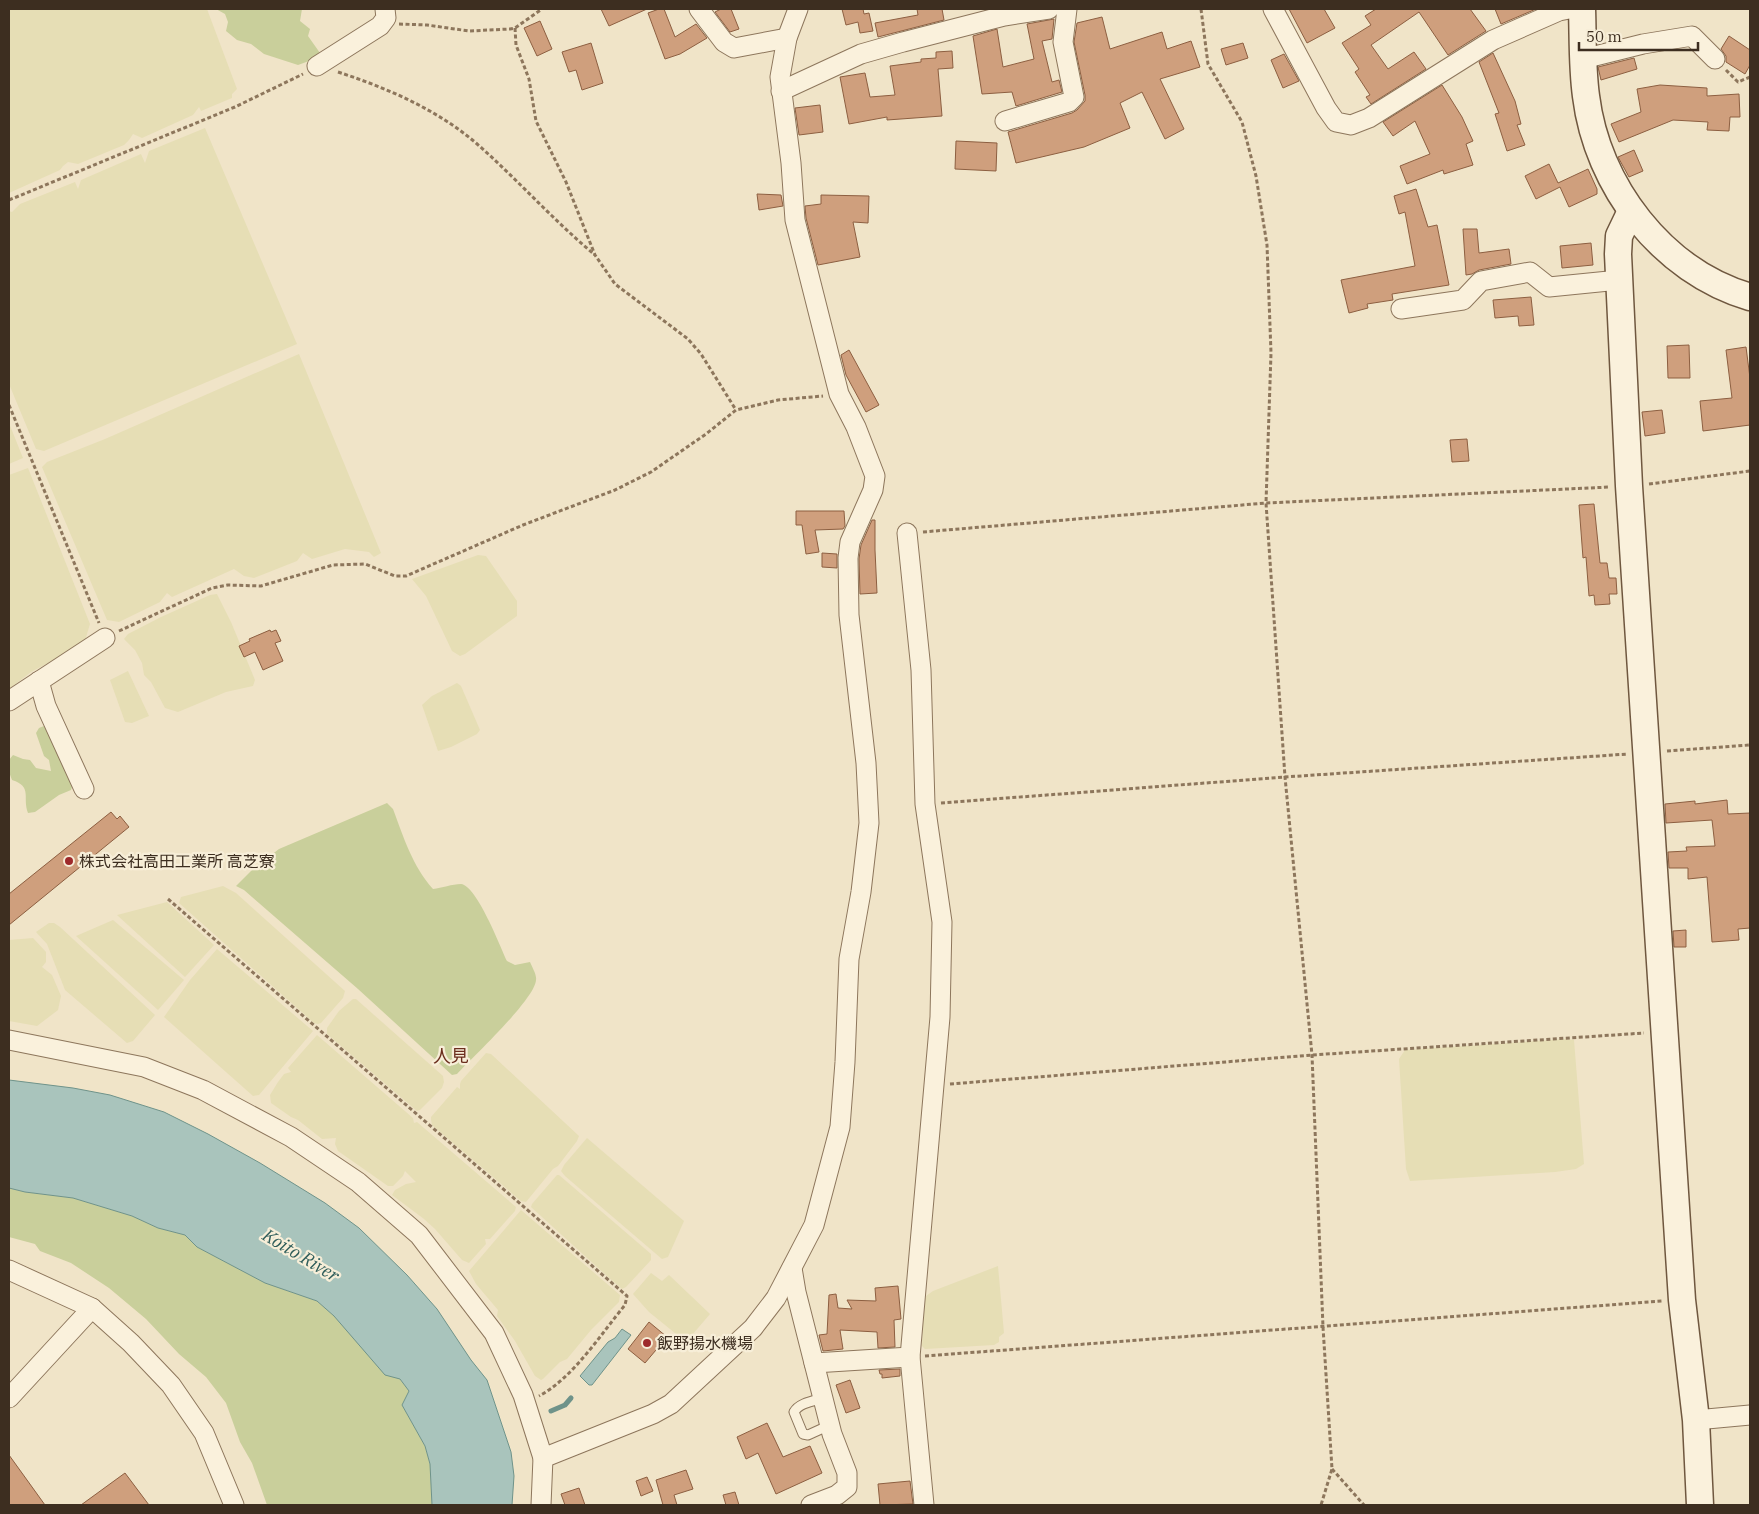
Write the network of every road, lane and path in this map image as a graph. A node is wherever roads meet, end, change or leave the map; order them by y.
1 (542, 9) edge
2 (699, 9) edge
3 (798, 9) edge
4 (1049, 9) edge
5 (1067, 9) edge
6 (1201, 9) edge
7 (1273, 9) edge
8 (1570, 9) edge
9 (1582, 9) edge
10 (1003, 13) edge
11 (383, 18) edge
12 (515, 28) junction
13 (787, 38) junction
14 (1583, 58) junction
15 (1715, 59) joint
16 (317, 66) junction
17 (1750, 77) edge
18 (781, 91) junction
19 (1005, 121) dead end
20 (9, 200) edge
21 (1631, 211) junction
22 (595, 255) junction
23 (1619, 280) junction
24 (1750, 297) edge
25 (1401, 308) dead end
26 (838, 394) junction
27 (9, 405) edge
28 (736, 410) junction
29 (1750, 471) edge
30 (1629, 486) junction
31 (1266, 503) junction
32 (908, 533) joint
33 (105, 638) junction
34 (38, 680) junction
35 (9, 700) edge
36 (1750, 745) edge
37 (1641, 753) junction
38 (1285, 777) junction
39 (84, 789) dead end
40 (925, 804) junction
41 (168, 899) dead end
42 (1665, 1031) junction
43 (9, 1040) edge
44 (1312, 1055) junction
45 (935, 1085) junction
46 (792, 1268) junction
47 (9, 1270) edge
48 (1682, 1300) junction
49 (92, 1308) junction
50 (1323, 1327) junction
51 (910, 1357) junction
52 (814, 1363) junction
53 (9, 1398) edge
54 (823, 1398) junction
55 (525, 1402) junction
56 (1750, 1415) edge
57 (1696, 1420) junction
58 (830, 1425) junction
59 (543, 1458) junction
60 (1332, 1468) junction
61 (234, 1505) edge
62 (541, 1505) edge
63 (811, 1505) edge
64 (924, 1505) edge
65 (1321, 1505) edge
66 (1364, 1505) edge
67 (1700, 1505) edge

1 - 12 path
2 - 13 street
3 - 13 street
4 - 10 street
5 - 19 street
6 - 31 path
7 - 8 street
9 - 14 street
10 - 18 street
11 - 12 path
11 - 16 street
12 - 22 path
13 - 18 street
14 - 15 street
14 - 21 street
15 - 17 path
16 - 20 path
16 - 22 path
18 - 26 street
21 - 23 street
21 - 24 street
22 - 28 path
23 - 25 street
23 - 30 street
26 - 28 path
26 - 46 street
27 - 33 path
28 - 33 path
29 - 30 path
30 - 31 path
30 - 37 street
31 - 32 path
31 - 38 path
32 - 40 street
33 - 34 street
34 - 35 street
34 - 39 street
36 - 37 path
37 - 38 path
37 - 42 street
38 - 40 path
38 - 44 path
40 - 45 street
41 - 55 path
42 - 44 path
42 - 48 street
43 - 55 street
44 - 45 path
44 - 50 path
45 - 51 street
46 - 52 street
46 - 59 street
47 - 49 street
48 - 50 path
48 - 57 street
49 - 53 street
49 - 61 street
50 - 51 path
50 - 60 path
51 - 52 street
51 - 64 street
52 - 54 street
54 - 58 street
54 - 58 lane
55 - 59 street
56 - 57 street
57 - 67 street
58 - 63 street
59 - 62 street
60 - 65 path
60 - 66 path

